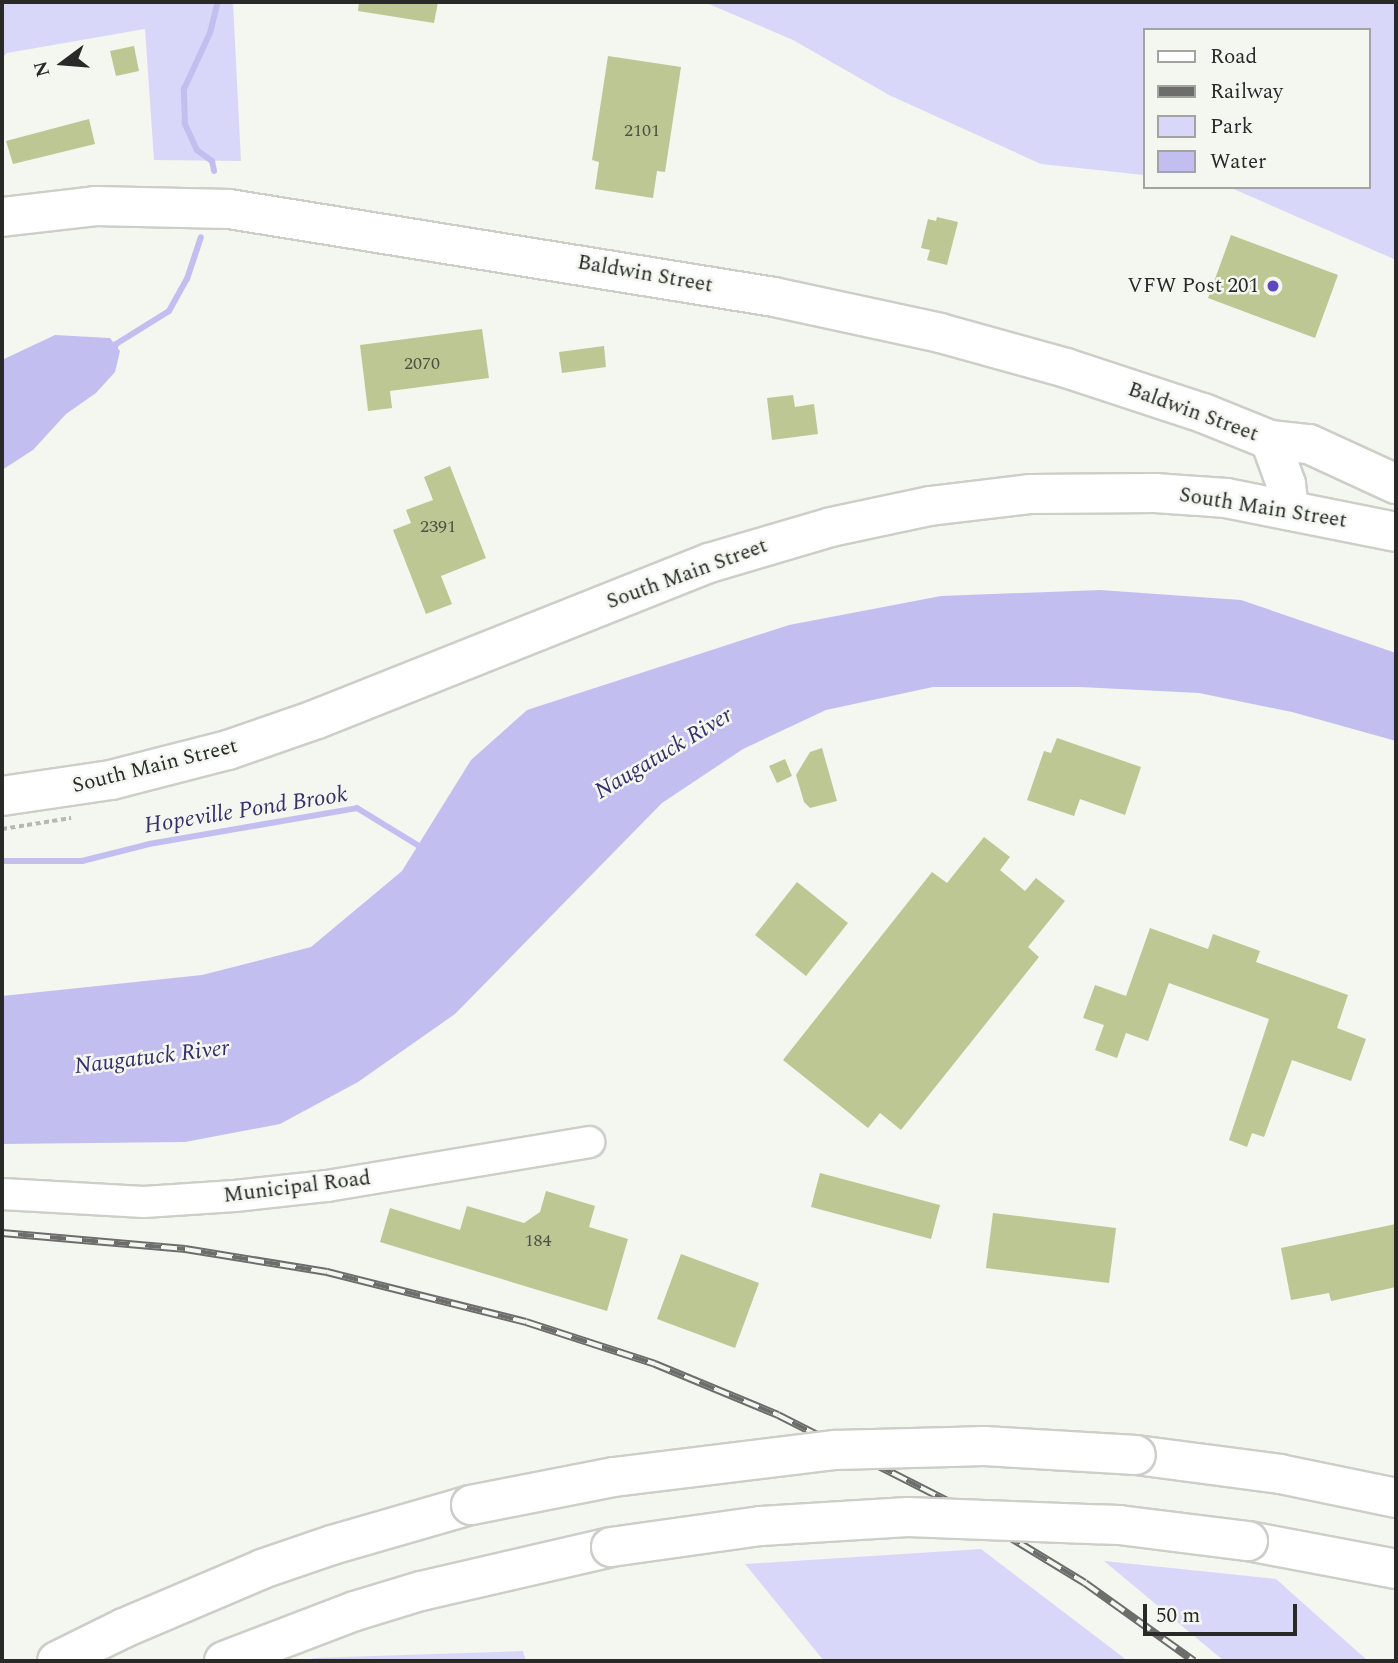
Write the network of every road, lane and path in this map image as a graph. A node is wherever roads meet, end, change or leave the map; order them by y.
1 (2, 217) edge
2 (1270, 440) junction
3 (1396, 484) edge
4 (1289, 510) junction
5 (1396, 532) edge
6 (2, 796) edge
7 (82, 816) dead end
8 (2, 829) edge
9 (589, 1142) dead end
10 (2, 1194) edge
11 (1396, 1498) edge
12 (1396, 1569) edge
13 (57, 1661) edge
14 (224, 1661) edge

1 - 2 main road, Baldwin Street
2 - 3 main road, Baldwin Street
2 - 4 main road, Baldwin Street
4 - 5 main road, South Main Street
4 - 6 main road, South Main Street
7 - 8 path
9 - 10 street, Municipal Road
11 - 13 main road, bridge
12 - 14 main road, bridge

